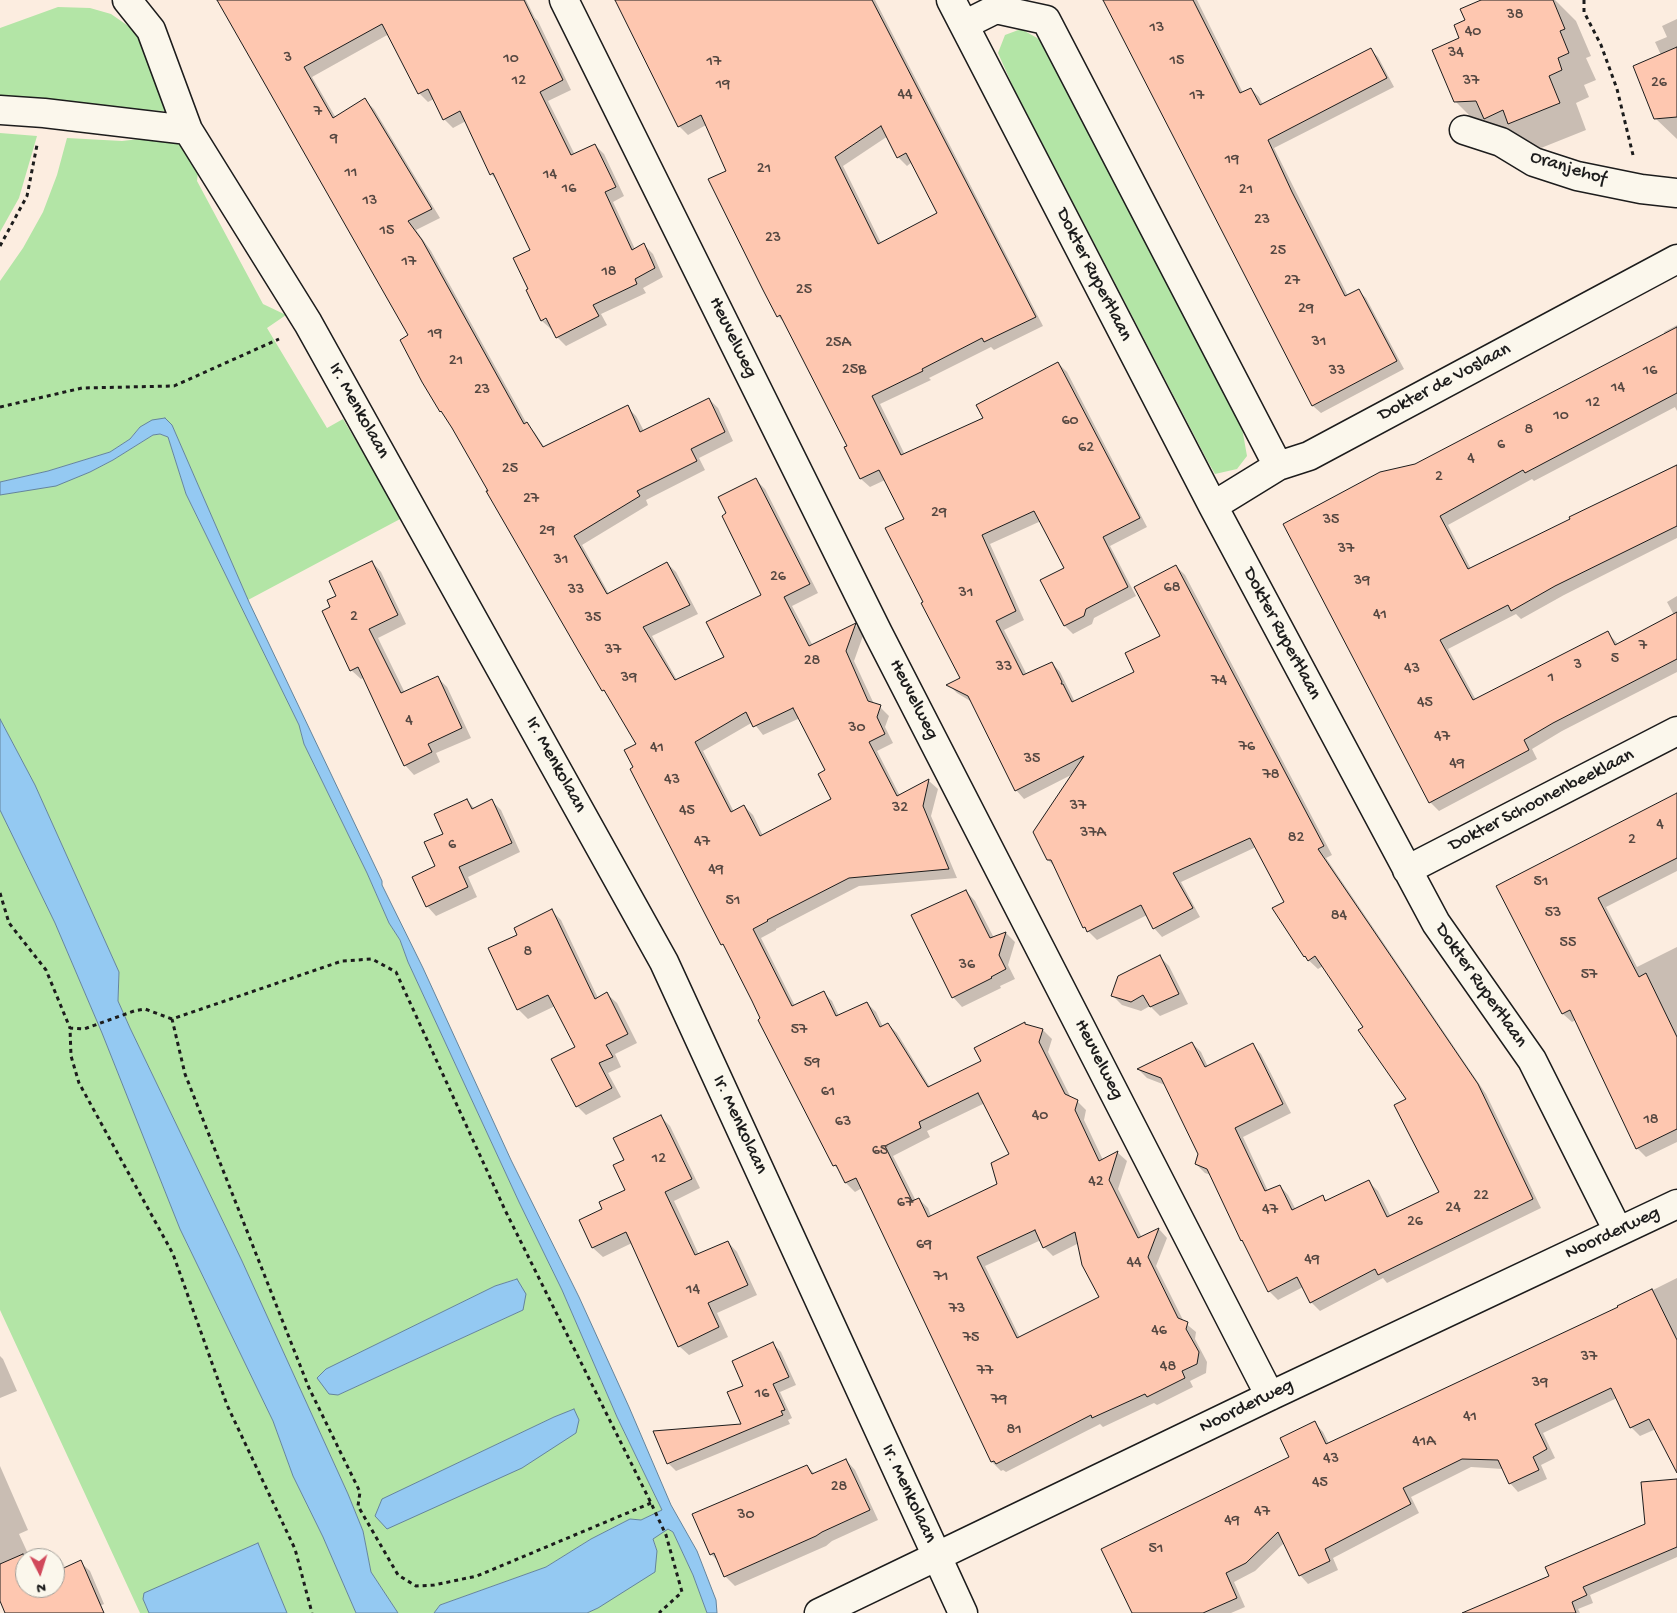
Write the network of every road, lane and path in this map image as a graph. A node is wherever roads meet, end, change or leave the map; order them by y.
1 (127, 0) edge
2 (564, 0) edge
3 (951, 0) edge
4 (1584, 0) edge
5 (964, 26) junction
6 (0, 110) edge
7 (44, 112) junction
8 (188, 130) junction
9 (1464, 130) dead end
10 (1641, 189) junction
11 (1677, 193) edge
12 (0, 246) edge
13 (1677, 259) edge
14 (308, 323) junction
15 (0, 407) edge
16 (1278, 466) junction
17 (1213, 506) junction
18 (1677, 731) edge
19 (1407, 870) junction
20 (0, 893) edge
21 (172, 1019) junction
22 (70, 1028) junction
23 (1677, 1204) edge
24 (1618, 1231) junction
25 (1270, 1396) junction
26 (651, 1503) junction
27 (937, 1556) junction
28 (312, 1613) edge
29 (659, 1613) edge
30 (819, 1613) edge
31 (963, 1613) edge

1 - 8 street, Ir. Menkolaan
2 - 25 street, Heuvelweg
3 - 5 street, Dokter Rupertlaan
4 - 10 path
5 - 16 street
5 - 17 street, Dokter Rupertlaan
6 - 7 street
7 - 8 street
7 - 12 path
8 - 14 street, Ir. Menkolaan
9 - 10 street, Oranjehof
10 - 11 street, Oranjehof
13 - 16 street, Dokter de Voslaan
14 - 15 path
14 - 27 street, Ir. Menkolaan
16 - 17 street, Dokter de Voslaan
17 - 19 street, Dokter Rupertlaan
18 - 19 street, Dokter Schoonenbeeklaan
19 - 24 street, Dokter Rupertlaan
20 - 22 path
21 - 22 path
21 - 26 path
21 - 26 path
22 - 28 path
23 - 24 street, Noorderweg
24 - 25 street, Noorderweg
25 - 27 street, Noorderweg
26 - 29 path
27 - 30 street, Noorderweg
27 - 31 street, Ir. Menkolaan

